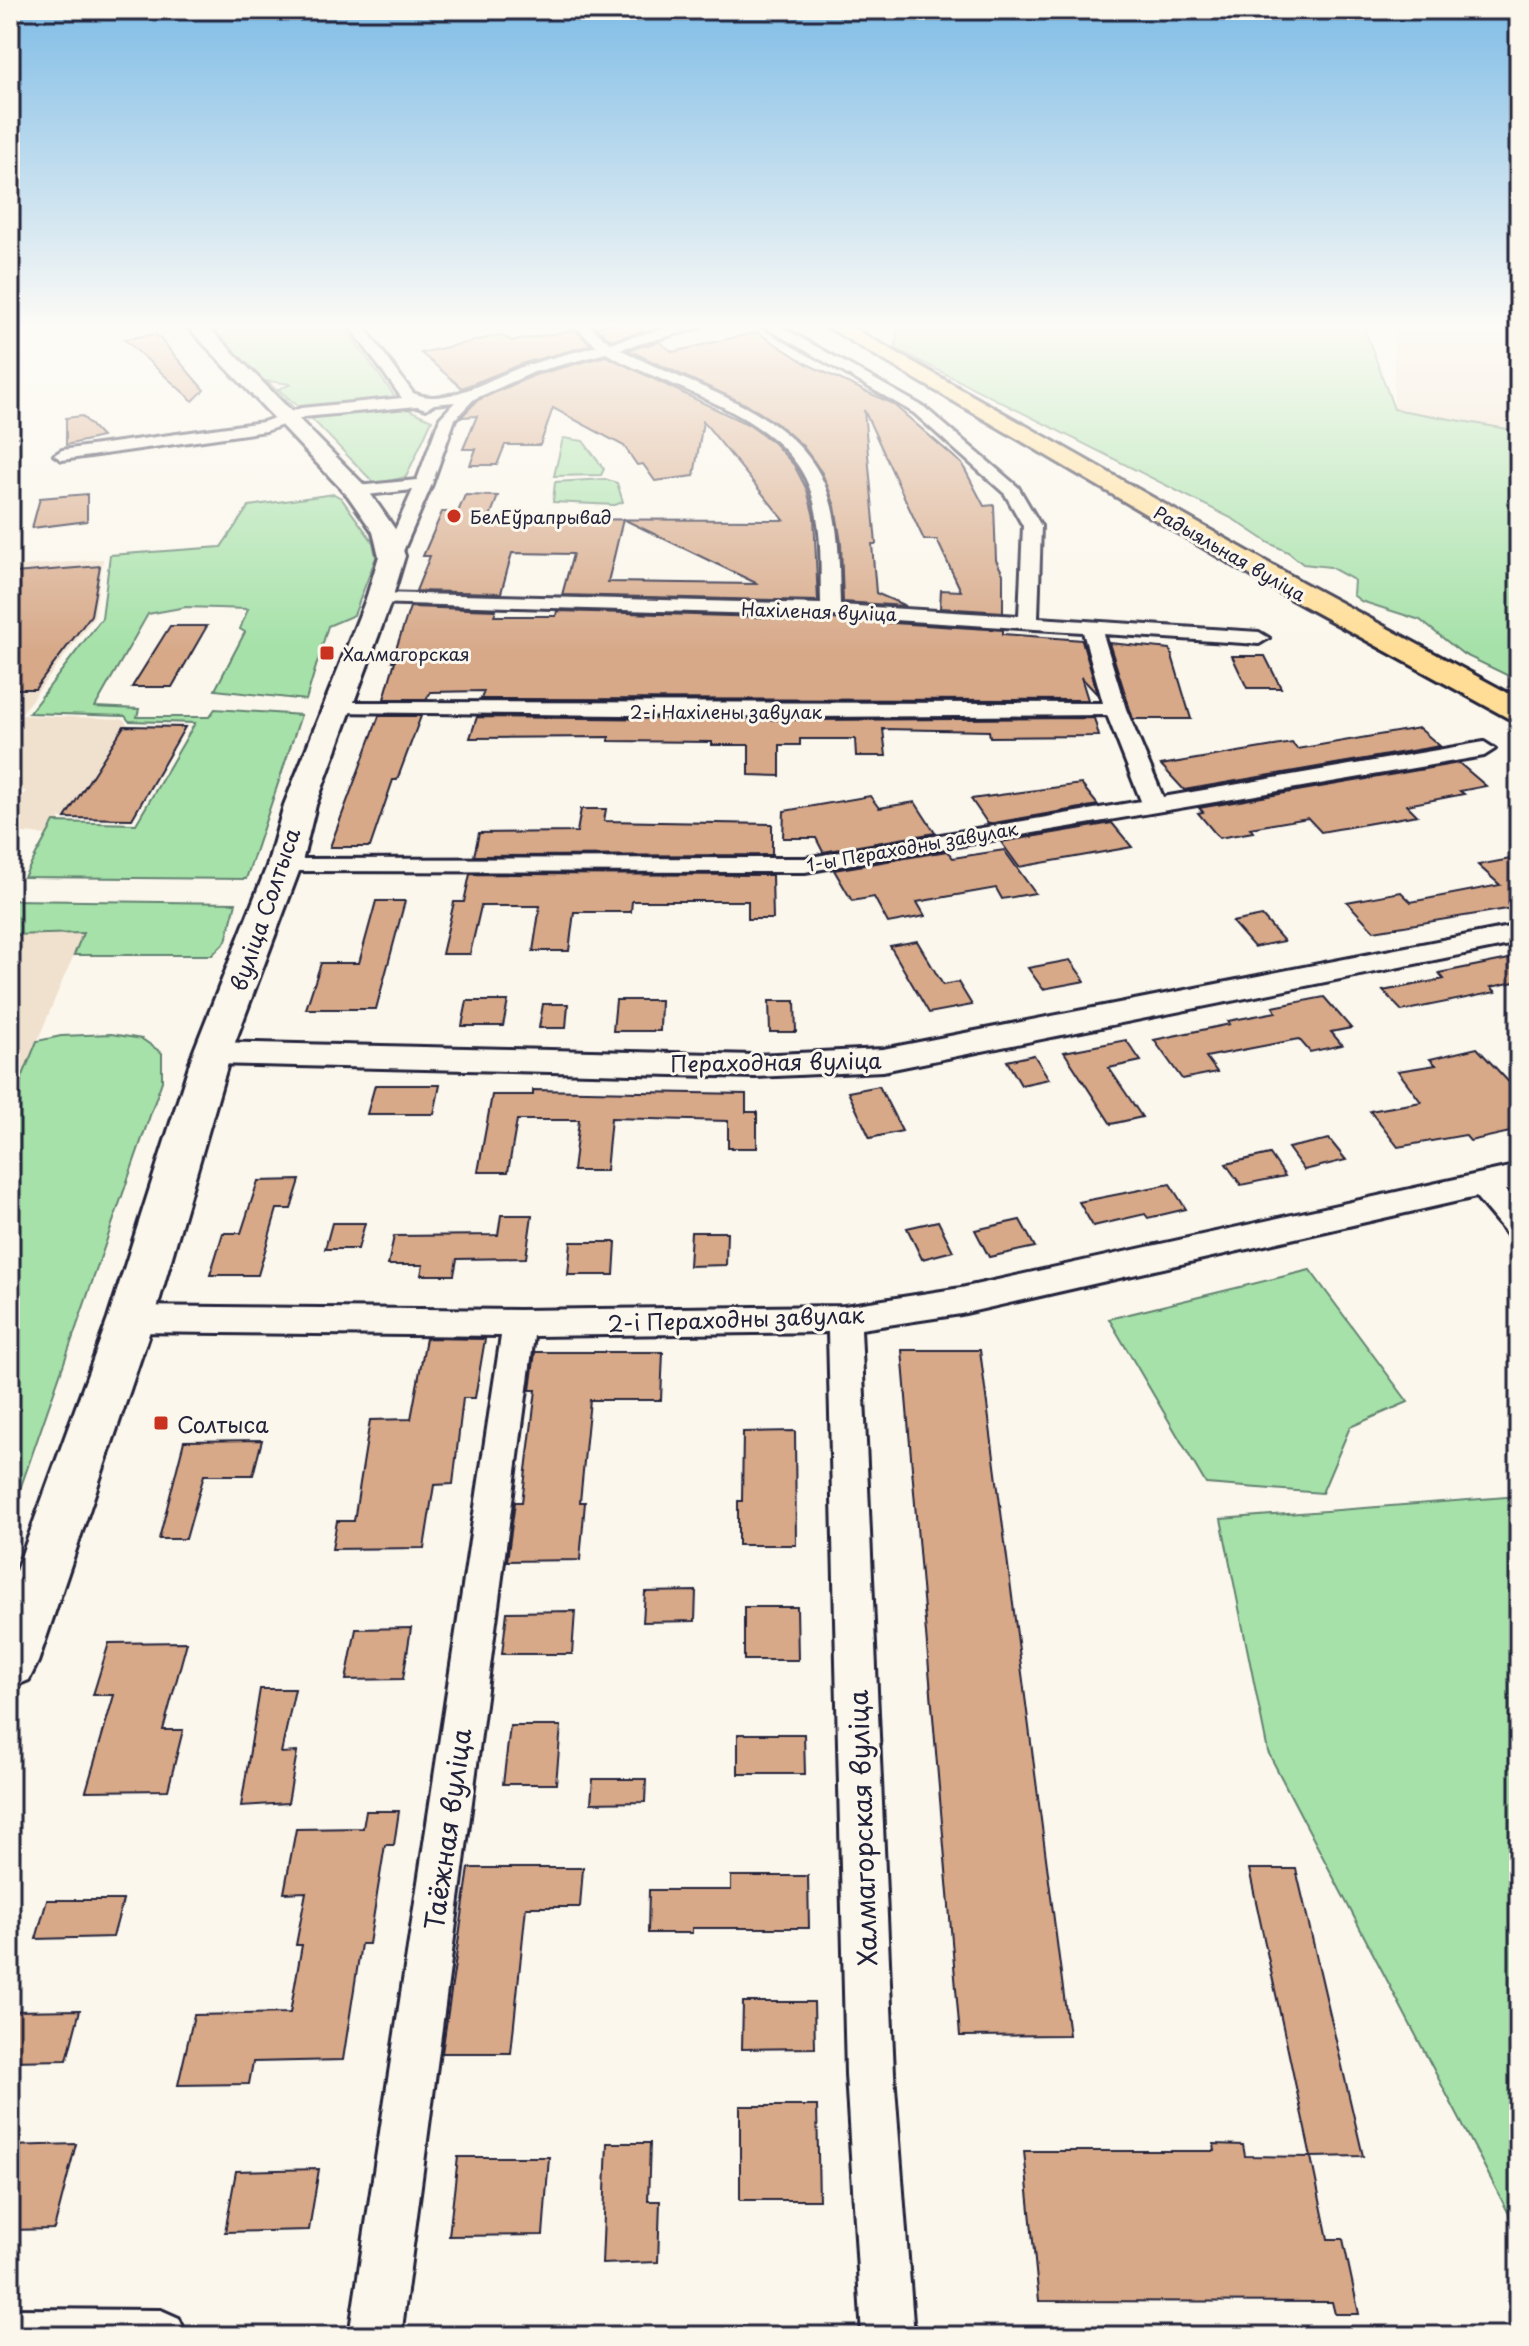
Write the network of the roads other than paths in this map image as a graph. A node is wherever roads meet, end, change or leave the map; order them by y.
1 (214, 433) edge
2 (300, 433) edge
3 (442, 433) edge
4 (773, 433) edge
5 (946, 433) edge
6 (1019, 433) edge
7 (62, 455) dead end
8 (424, 484) junction
9 (357, 491) junction
10 (392, 556) junction
11 (379, 599) junction
12 (831, 610) junction
13 (1028, 622) junction
14 (1092, 628) junction
15 (1380, 637) junction
16 (1259, 638) dead end
17 (336, 708) junction
18 (1115, 709) junction
19 (1519, 711) edge
20 (1519, 741) edge
21 (1484, 749) dead end
22 (1154, 804) junction
23 (284, 866) junction
24 (1519, 934) edge
25 (212, 1053) junction
26 (1519, 1176) edge
27 (1483, 1184) junction
28 (1519, 1227) edge
29 (131, 1319) junction
30 (844, 1319) junction
31 (519, 1323) junction
32 (10, 1662) edge
33 (10, 2335) edge
34 (161, 2336) edge
35 (375, 2336) edge
36 (888, 2336) edge

1 - 7 street
2 - 9 main road
3 - 8 street, вуліца Солтыса
4 - 12 street
5 - 13 street
6 - 15 main road, Радыяльная вуліца
8 - 9 street
8 - 10 street, вуліца Солтыса
9 - 10 main road
10 - 11 main road, вуліца Солтыса
11 - 12 street, Нахіленая вуліца
11 - 17 main road, вуліца Солтыса
12 - 13 street, Нахіленая вуліца
13 - 14 street, Нахіленая вуліца
14 - 16 street, Нахіленая вуліца
14 - 18 street
15 - 19 main road, Радыяльная вуліца
15 - 20 main road, Радыяльная вуліца
17 - 18 street, 2-і Нахілены завулак
17 - 23 main road, вуліца Солтыса
18 - 22 street
21 - 22 street, 1-ы Пераходны завулак
22 - 23 street, 1-ы Пераходны завулак
23 - 25 main road, вуліца Солтыса
24 - 25 street, Пераходная вуліца
25 - 29 main road, вуліца Солтыса
26 - 27 street, 2-і Пераходны завулак
27 - 28 street
27 - 30 street, 2-і Пераходны завулак
29 - 31 street, 2-і Пераходны завулак
29 - 32 main road, вуліца Солтыса
30 - 31 street, 2-і Пераходны завулак
30 - 36 street, Халмагорская вуліца
31 - 35 street, Таёжная вуліца
33 - 34 street

